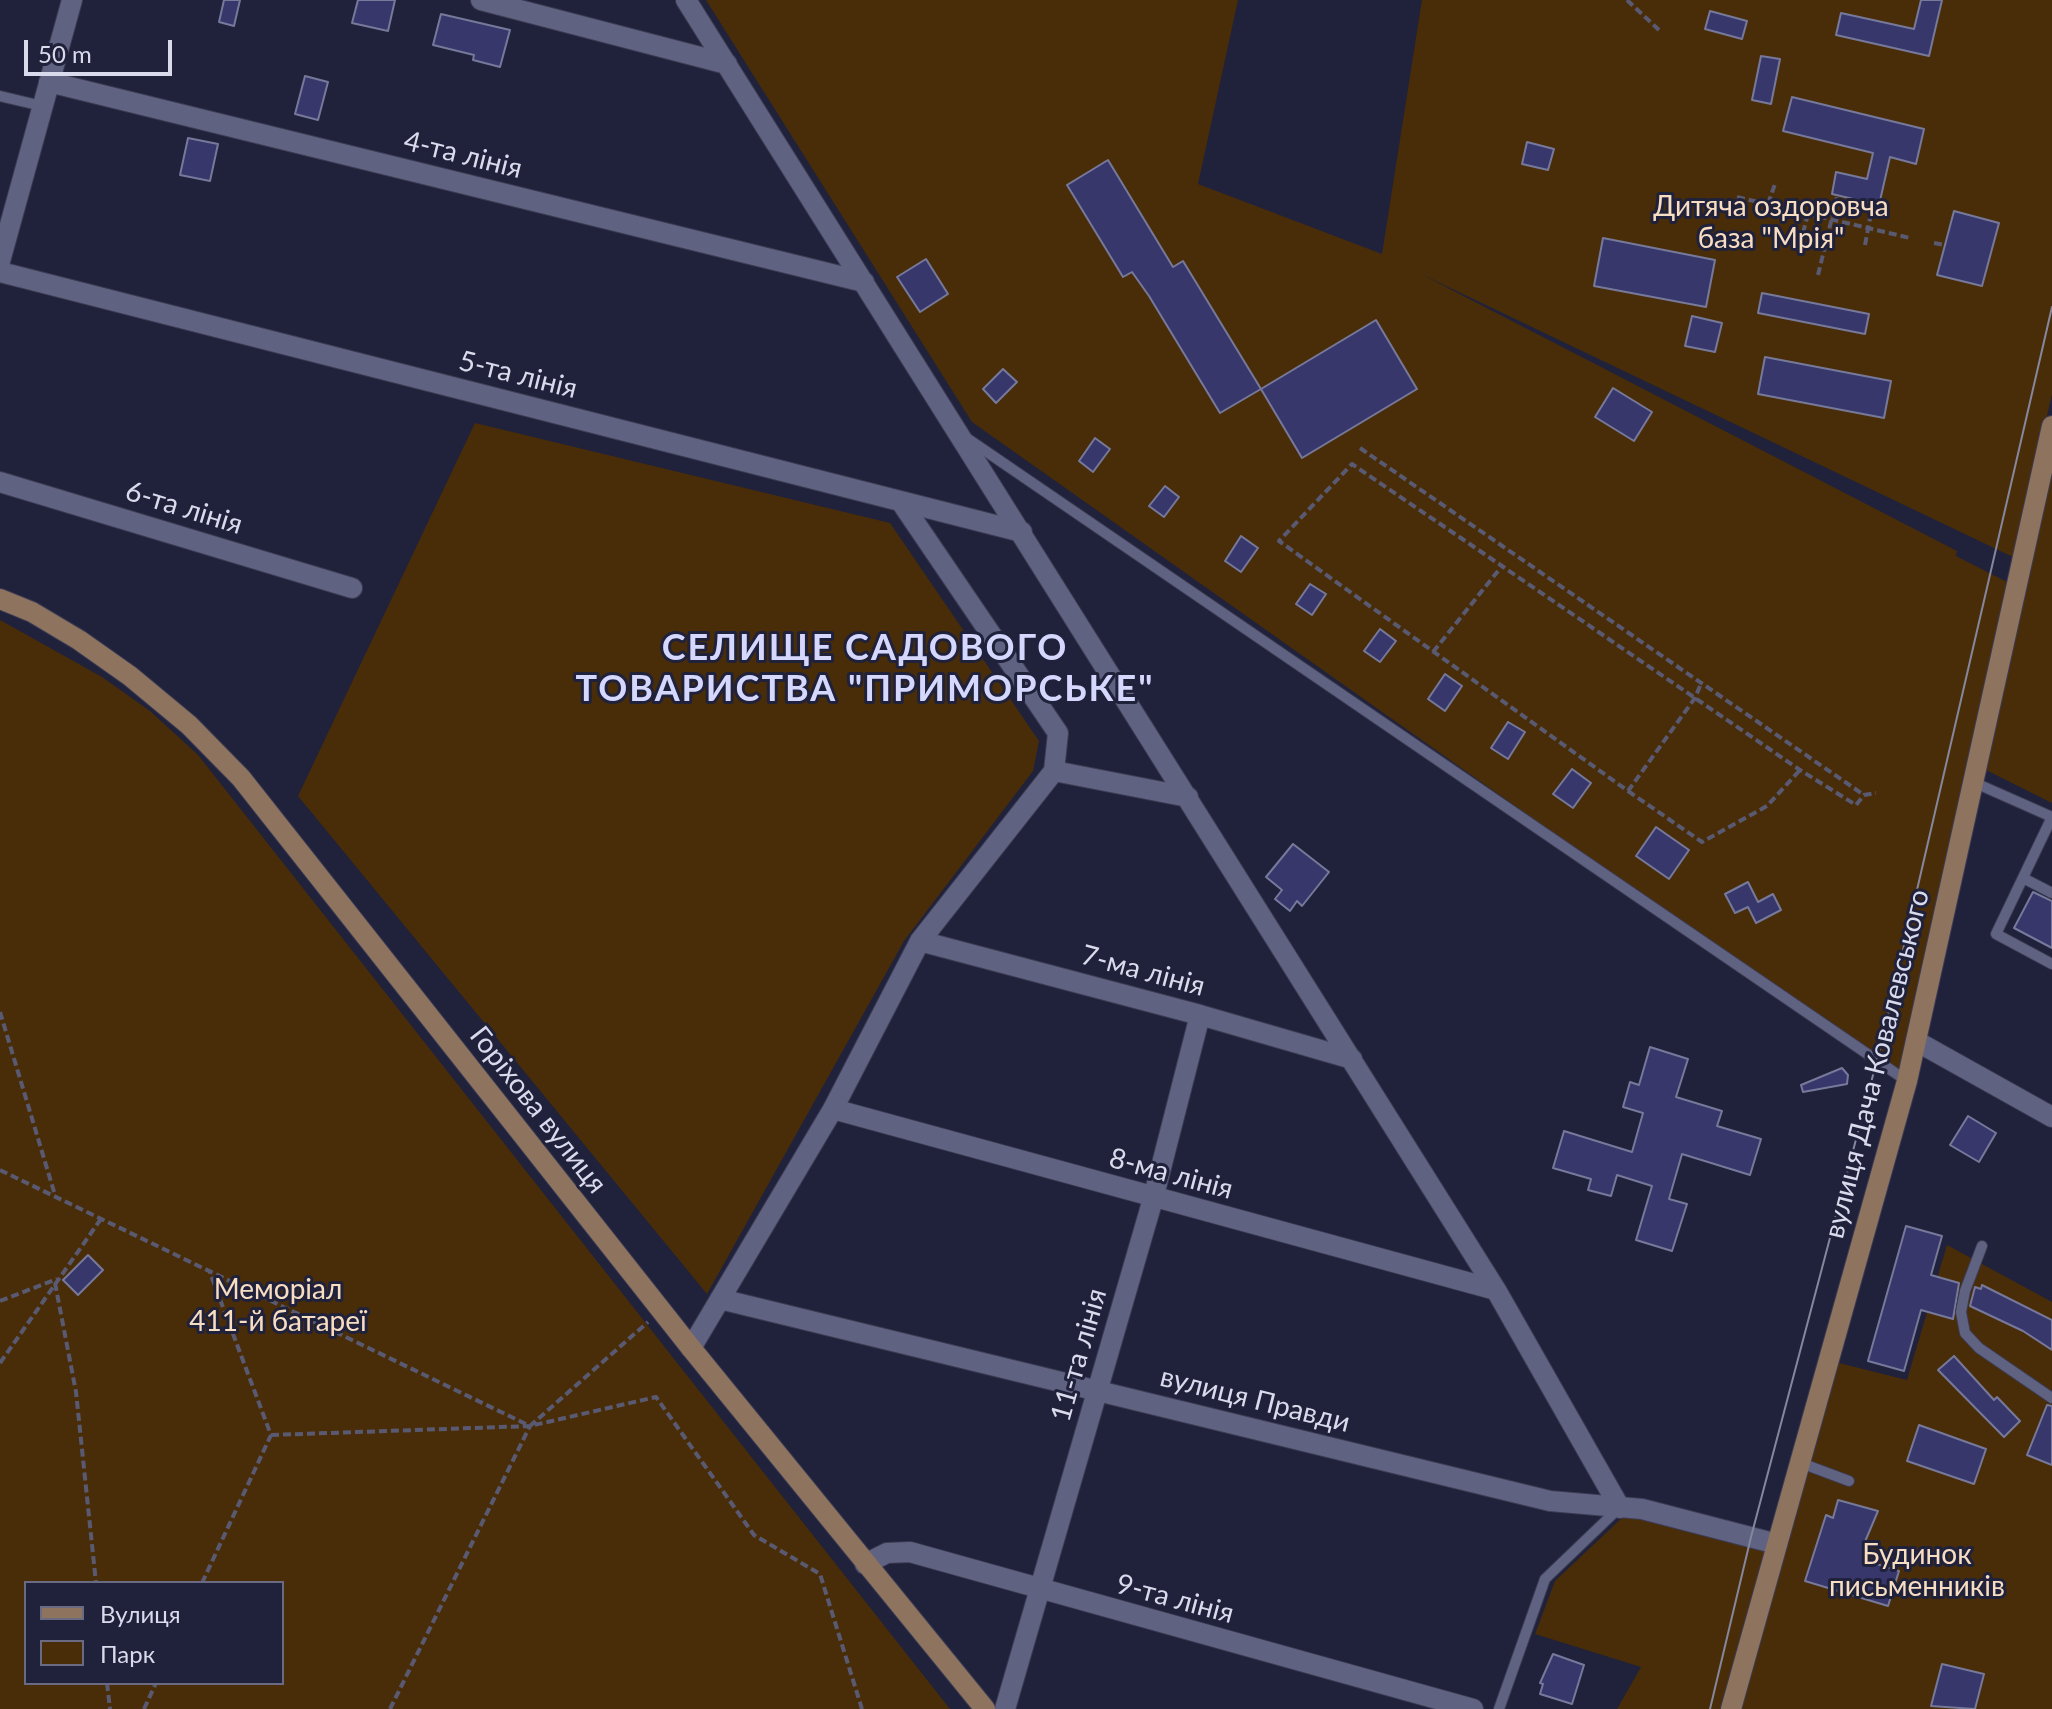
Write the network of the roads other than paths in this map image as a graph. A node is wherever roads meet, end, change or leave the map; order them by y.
1 (72, 0) edge
2 (481, 0) edge
3 (686, 0) edge
4 (727, 64) junction
5 (49, 82) junction
6 (0, 96) edge
7 (42, 106) junction
8 (0, 261) edge
9 (0, 272) edge
10 (864, 282) junction
11 (2052, 426) edge
12 (960, 434) junction
13 (0, 482) edge
14 (901, 502) junction
15 (1022, 532) junction
16 (352, 588) dead end
17 (0, 599) edge
18 (1054, 771) junction
19 (1973, 782) junction
20 (1188, 797) junction
21 (2052, 817) edge
22 (2023, 878) junction
23 (2052, 893) edge
24 (920, 941) junction
25 (2052, 964) edge
26 (1200, 1015) junction
27 (1916, 1041) junction
28 (1352, 1059) junction
29 (1907, 1081) junction
30 (833, 1109) junction
31 (2052, 1117) edge
32 (1153, 1199) junction
33 (1982, 1246) dead end
34 (1496, 1290) junction
35 (720, 1299) junction
36 (691, 1348) junction
37 (1098, 1388) junction
38 (2052, 1398) edge
39 (1801, 1463) junction
40 (1849, 1481) dead end
41 (1620, 1508) junction
42 (1777, 1544) junction
43 (865, 1564) junction
44 (1041, 1591) junction
45 (985, 1709) edge
46 (1005, 1709) edge
47 (1473, 1709) edge
48 (1499, 1709) edge
49 (1731, 1709) edge

1 - 5 street
2 - 4 street
3 - 4 street
4 - 10 street
5 - 7 street
5 - 10 street, 4-та лінія
6 - 7 lane
7 - 8 street
9 - 14 street, 5-та лінія
10 - 12 street
11 - 19 street, вулиця Дача Ковалевського
12 - 15 street
12 - 29 lane
13 - 16 street, 6-та лінія
14 - 15 street, 5-та лінія
14 - 18 street
15 - 20 street
17 - 36 street, Горіхова вулиця
18 - 20 street
18 - 24 street
19 - 21 lane
19 - 27 street, вулиця Дача Ковалевського
20 - 28 street
21 - 22 lane
22 - 23 lane
22 - 25 lane
24 - 26 street, 7-ма лінія
24 - 30 street
26 - 28 street, 7-ма лінія
26 - 32 street, 11-та лінія
27 - 29 street, вулиця Дача Ковалевського
27 - 31 street
28 - 34 street
29 - 39 street, вулиця Дача Ковалевського
30 - 32 street, 8-ма лінія
30 - 35 street
32 - 34 street, 8-ма лінія
32 - 37 street, 11-та лінія
33 - 38 lane
34 - 41 street
35 - 36 street
35 - 37 street, вулиця Правди
36 - 43 street, Горіхова вулиця
37 - 41 street, вулиця Правди
37 - 44 street, 11-та лінія
39 - 40 lane
39 - 42 street, вулиця Дача Ковалевського
41 - 42 street, вулиця Правди
41 - 48 lane
42 - 49 street, вулиця Дача Ковалевського
43 - 44 street, 9-та лінія
43 - 45 street, Горіхова вулиця
44 - 46 street, 11-та лінія
44 - 47 street, 9-та лінія

